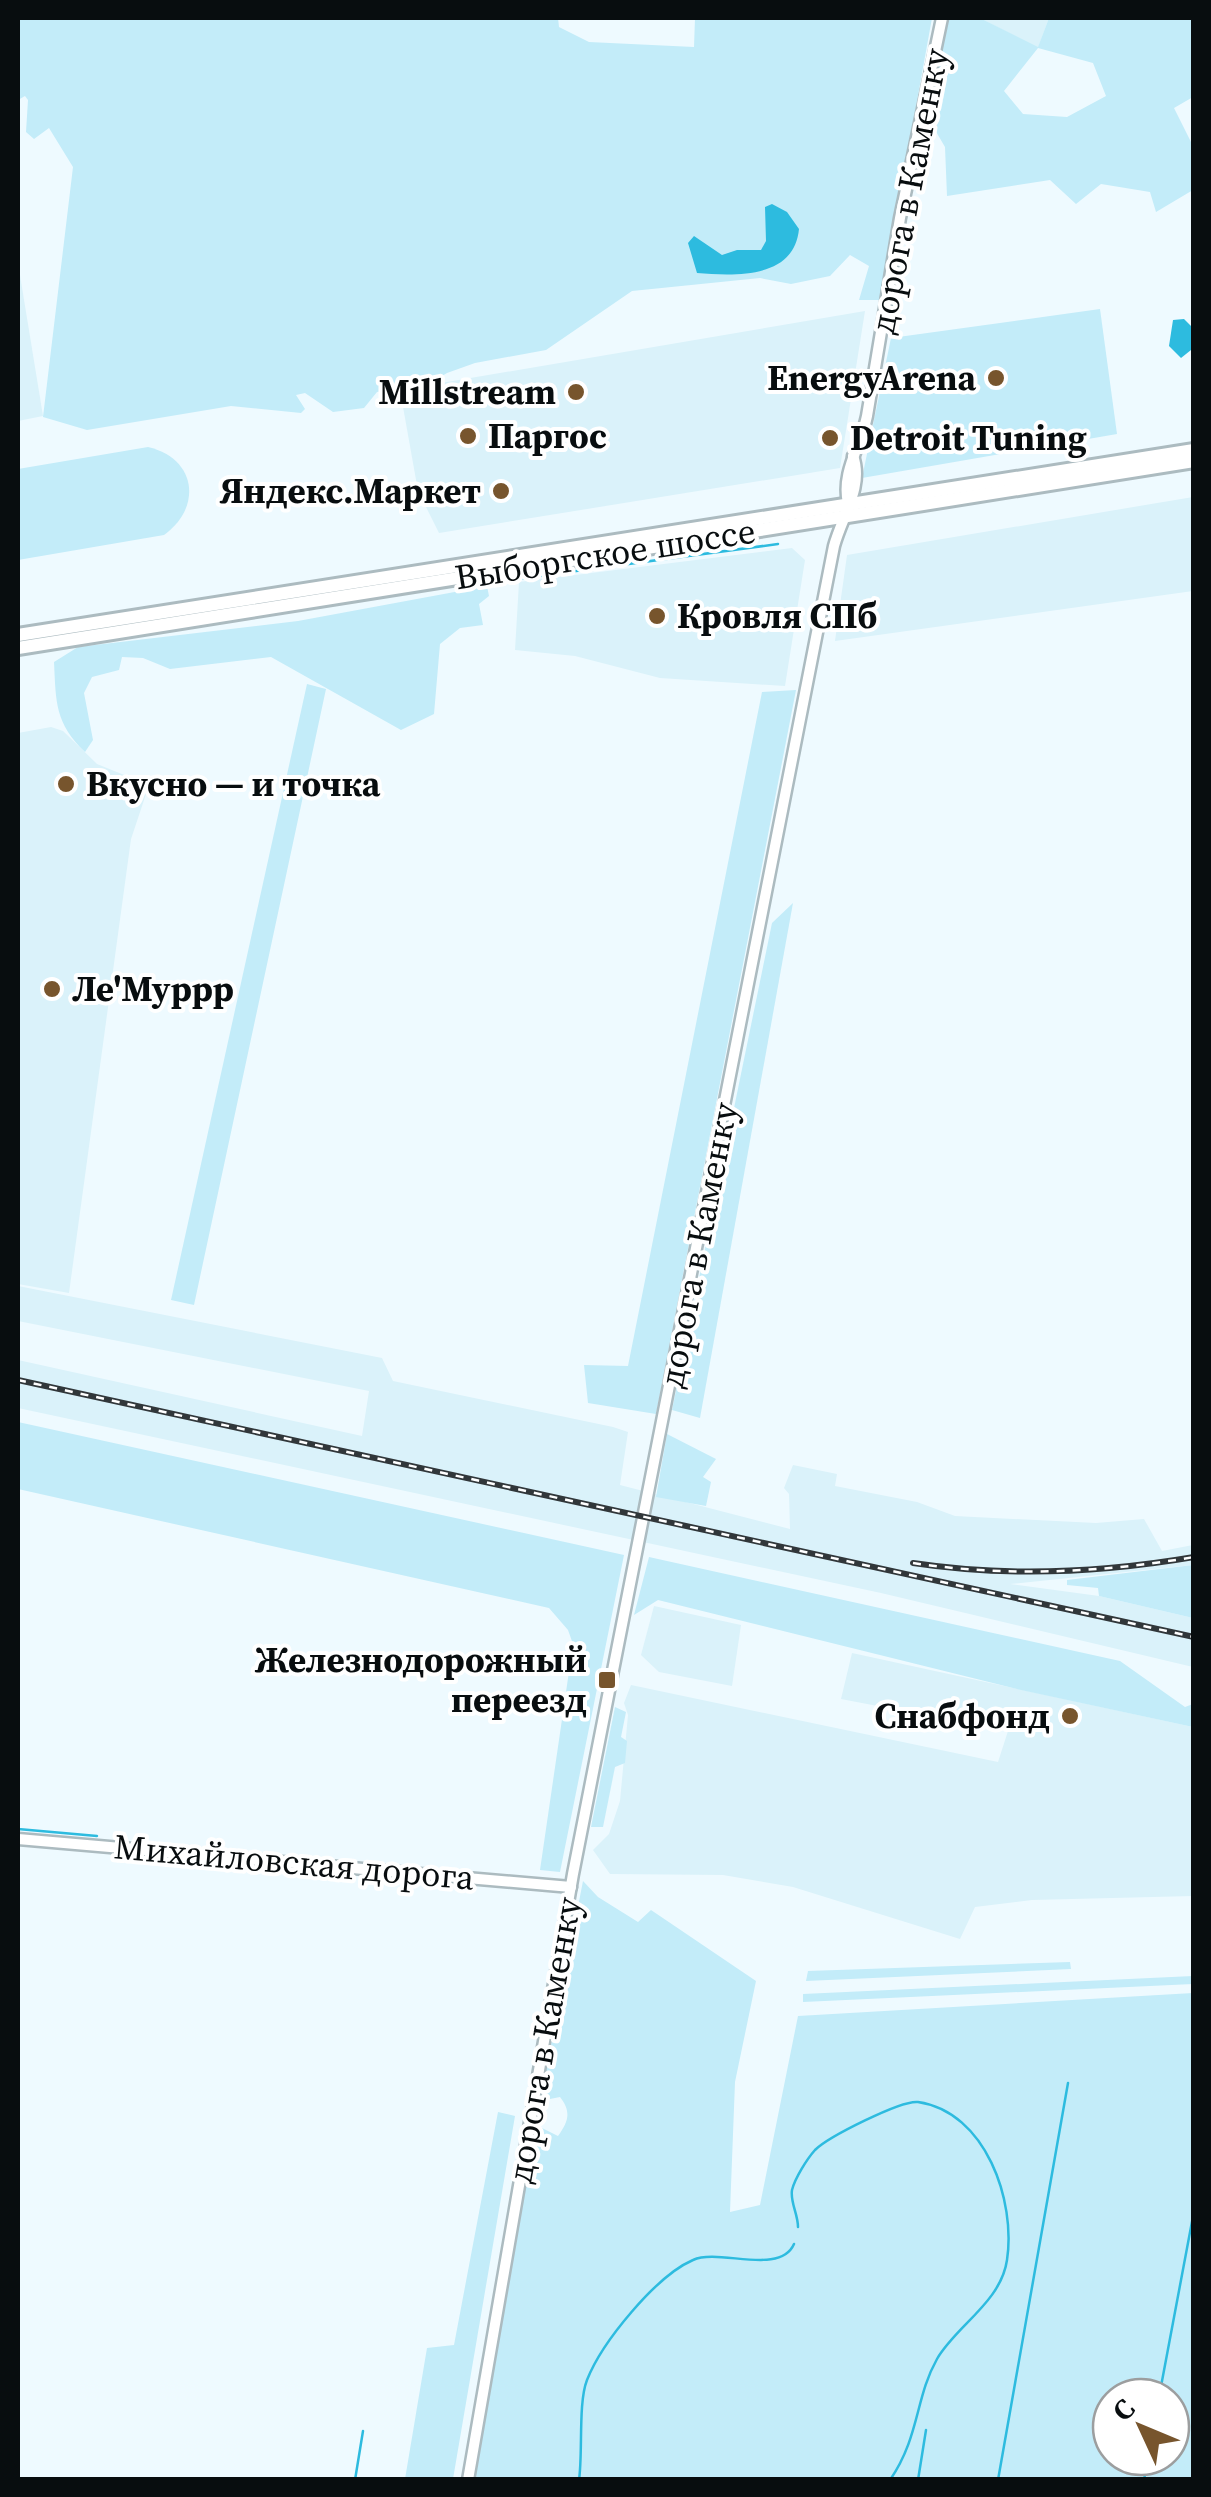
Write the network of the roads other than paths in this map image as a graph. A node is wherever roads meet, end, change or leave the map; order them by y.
1 (942, 18) edge
2 (1194, 450) edge
3 (1194, 461) edge
4 (845, 510) junction
5 (18, 634) edge
6 (18, 648) edge
7 (18, 1839) edge
8 (571, 1887) junction
9 (468, 2480) edge

1 - 4 street, дорога в Каменку
2 - 4 main road, Выборгское шоссе
3 - 4 main road, Выборгское шоссе
4 - 5 main road, Выборгское шоссе
4 - 6 main road, Выборгское шоссе
4 - 8 street, дорога в Каменку
7 - 8 street, Михайловская дорога
8 - 9 street, дорога в Каменку

